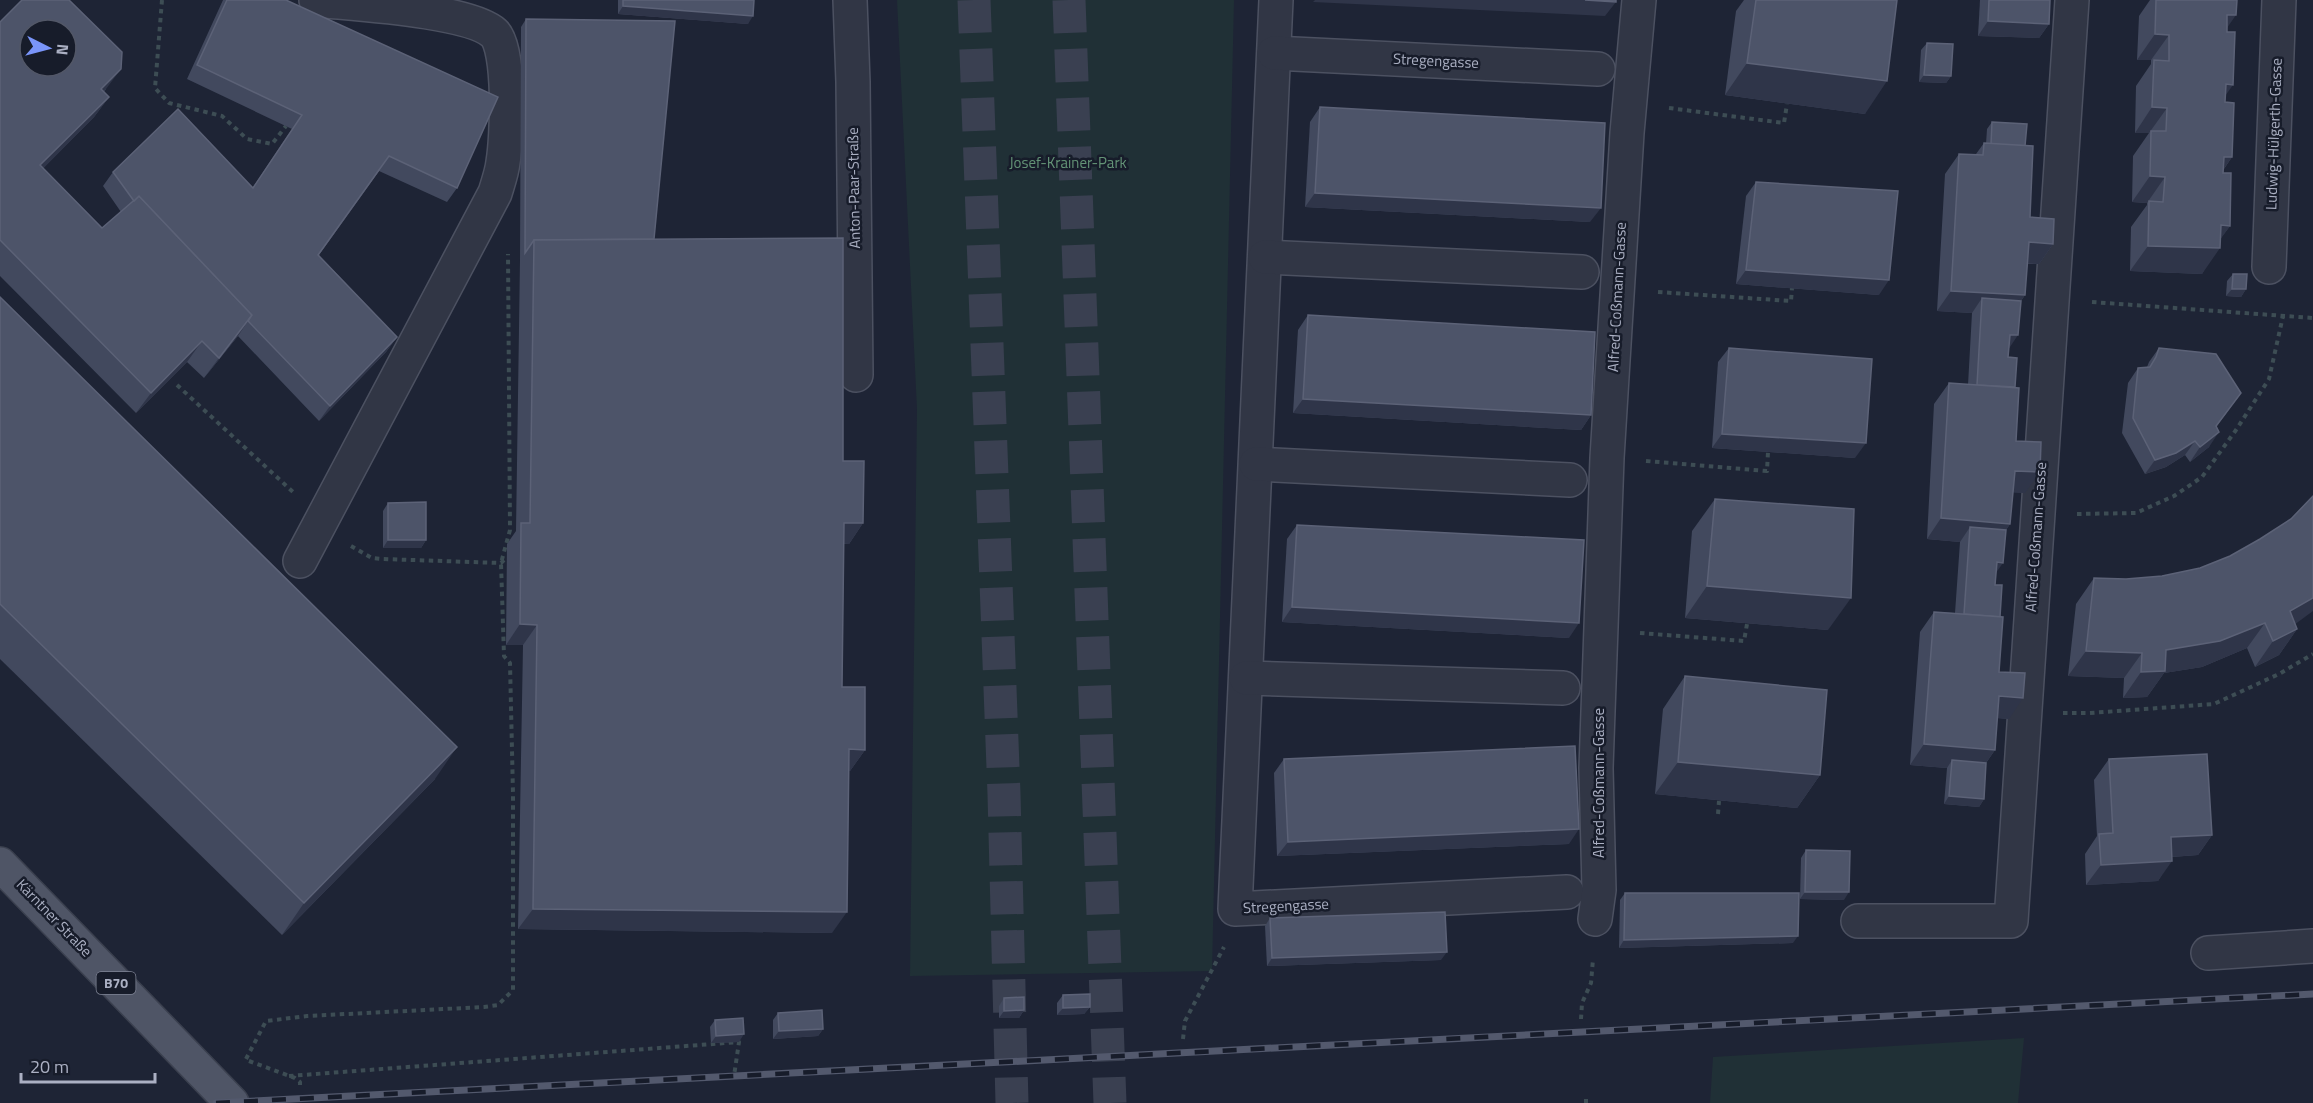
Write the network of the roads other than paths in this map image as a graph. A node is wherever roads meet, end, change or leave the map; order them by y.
1 (316, 0) edge
2 (850, 0) edge
3 (1276, 0) edge
4 (1639, 0) edge
5 (2072, 0) edge
6 (2279, 0) edge
7 (1274, 53) junction
8 (1598, 69) dead end
9 (1265, 257) junction
10 (2269, 267) dead end
11 (1582, 273) dead end
12 (856, 375) dead end
13 (1256, 464) junction
14 (1570, 480) dead end
15 (300, 561) dead end
16 (1246, 678) junction
17 (1563, 688) dead end
18 (0, 864) edge
19 (1567, 892) dead end
20 (1595, 919) road end
21 (1858, 921) dead end
22 (2313, 946) edge
23 (2208, 952) dead end
24 (232, 1103) edge

1 - 15 street
2 - 12 street, Anton-Paar-Straße
3 - 7 street, Stregengasse
4 - 20 street, Alfred-Coßmann-Gasse
5 - 21 street, Alfred-Coßmann-Gasse
6 - 10 street, Ludwig-Hülgerth-Gasse
7 - 8 street, Stregengasse
7 - 9 street, Stregengasse
9 - 11 street
9 - 13 street, Stregengasse
13 - 14 street
13 - 16 street, Stregengasse
16 - 17 street
16 - 19 street, Stregengasse
18 - 24 main road, Kärntner Straße / B70
22 - 23 street

